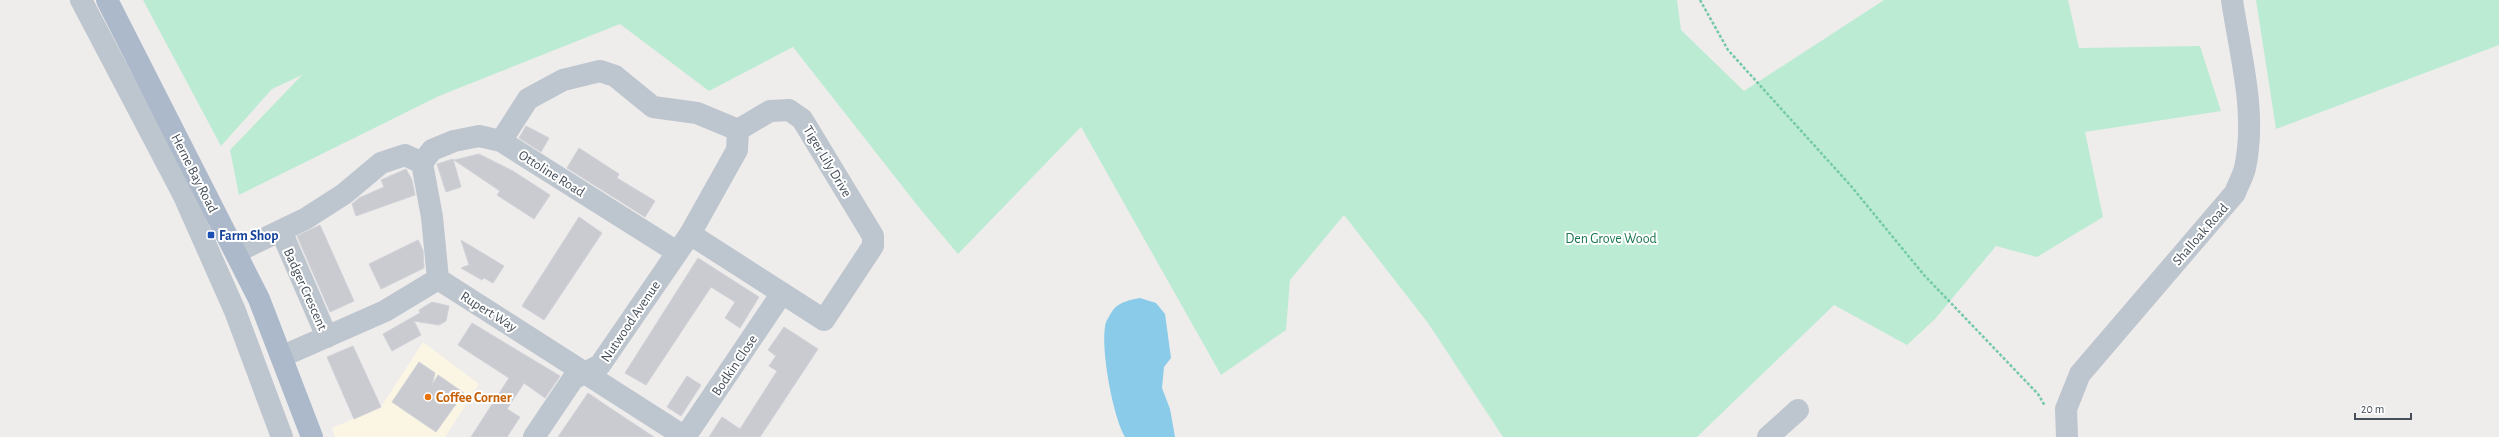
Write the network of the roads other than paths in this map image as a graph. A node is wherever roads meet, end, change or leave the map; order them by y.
1 (81, 0) edge
2 (107, 0) edge
3 (2232, 0) edge
4 (738, 130) junction
5 (501, 141) junction
6 (422, 163) junction
7 (690, 234) junction
8 (285, 240) dead end
9 (236, 252) junction
10 (676, 252) junction
11 (438, 279) junction
12 (782, 293) junction
13 (259, 299) junction
14 (235, 311) junction
15 (328, 337) junction
16 (283, 356) junction
17 (585, 373) junction
18 (1798, 410) dead end
19 (675, 434) edge
20 (282, 437) edge
21 (312, 437) edge
22 (534, 437) edge
23 (1768, 437) edge
24 (2067, 437) edge

1 - 14 street
2 - 9 main road, Herne Bay Road
3 - 24 street, Shalloak Road
4 - 5 street
4 - 7 street, Nutwood Avenue
4 - 12 street, Tiger Lily Drive
5 - 6 street, Ottoline Road
5 - 10 street, Ottoline Road
6 - 9 street
6 - 11 street
7 - 10 street, Nutwood Avenue
7 - 12 street
8 - 15 street, Badger Crescent
9 - 13 main road, Herne Bay Road
10 - 17 street, Nutwood Avenue
11 - 15 street
11 - 17 street, Rupert Way
12 - 19 street, Bodkin Close
13 - 14 street
13 - 16 main road, Herne Bay Road
14 - 20 street
15 - 16 street
16 - 21 main road, Herne Bay Road
17 - 19 street, Rupert Way
17 - 22 street, Nutwood Avenue
18 - 23 street

